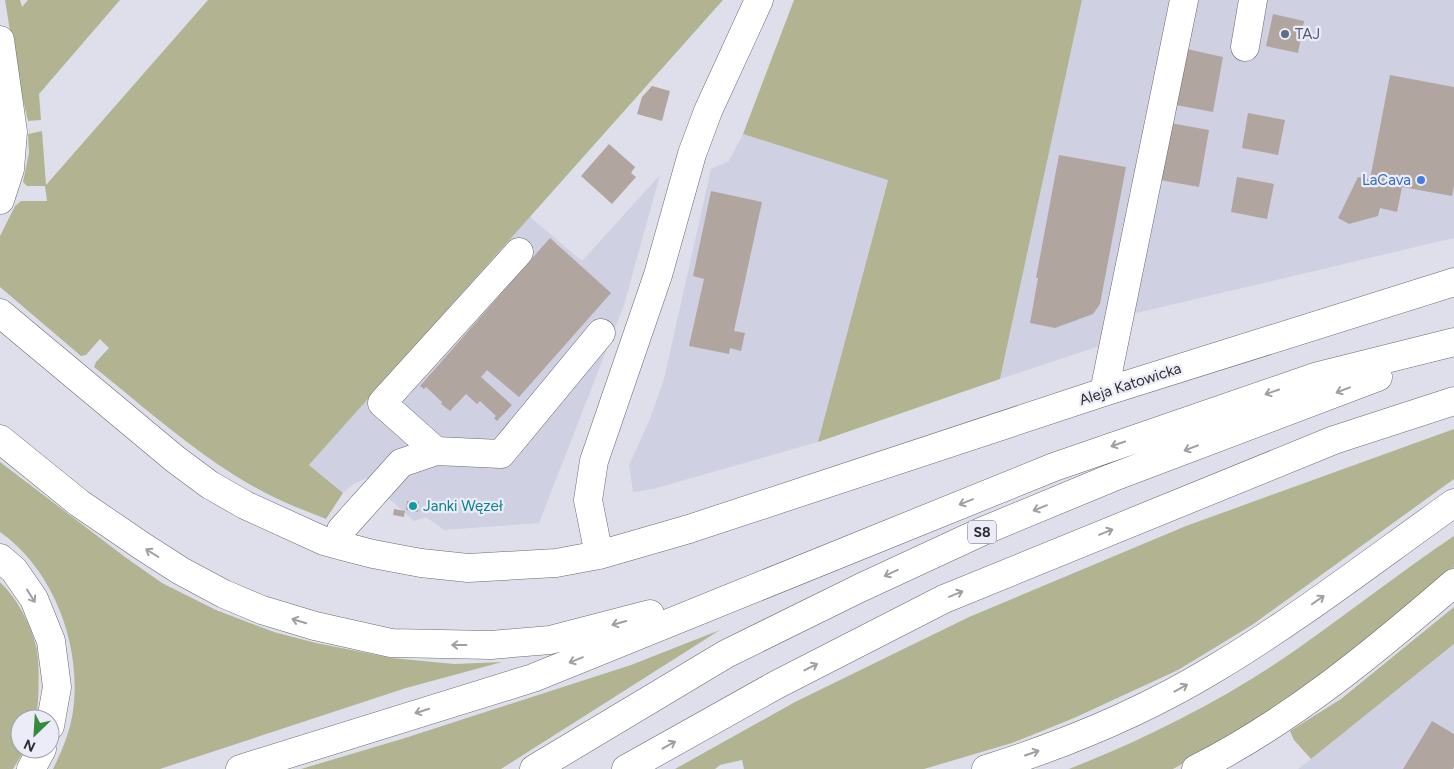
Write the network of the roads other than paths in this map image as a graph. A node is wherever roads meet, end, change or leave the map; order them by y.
1 (760, 0) edge
2 (1184, 0) edge
3 (1253, 0) edge
4 (0, 40) edge
5 (1245, 47) dead end
6 (0, 200) edge
7 (519, 252) dead end
8 (1454, 282) edge
9 (0, 313) edge
10 (601, 333) dead end
11 (1454, 342) edge
12 (1454, 348) edge
13 (1104, 392) junction
14 (1454, 401) edge
15 (0, 439) edge
16 (436, 451) junction
17 (1454, 503) edge
18 (342, 546) junction
19 (598, 555) junction
20 (0, 558) edge
21 (800, 569) junction
22 (1454, 583) edge
23 (53, 709) edge
24 (240, 769) edge
25 (534, 769) edge
26 (626, 769) edge
27 (986, 769) edge
28 (1196, 769) edge

1 - 19 main road
2 - 13 main road
3 - 5 main road
4 - 6 main road
7 - 16 main road
8 - 13 main road, Aleja Katowicka
9 - 18 main road, Aleja Katowicka
10 - 16 main road
11 -> 21 main road
12 -> 25 main road, S8
13 - 19 main road, Aleja Katowicka
26 -> 14 main road
21 -> 15 main road
16 - 18 main road
27 -> 17 main road
18 - 19 main road, Aleja Katowicka
20 -> 23 main road
21 -> 24 main road
22 - 28 main road

